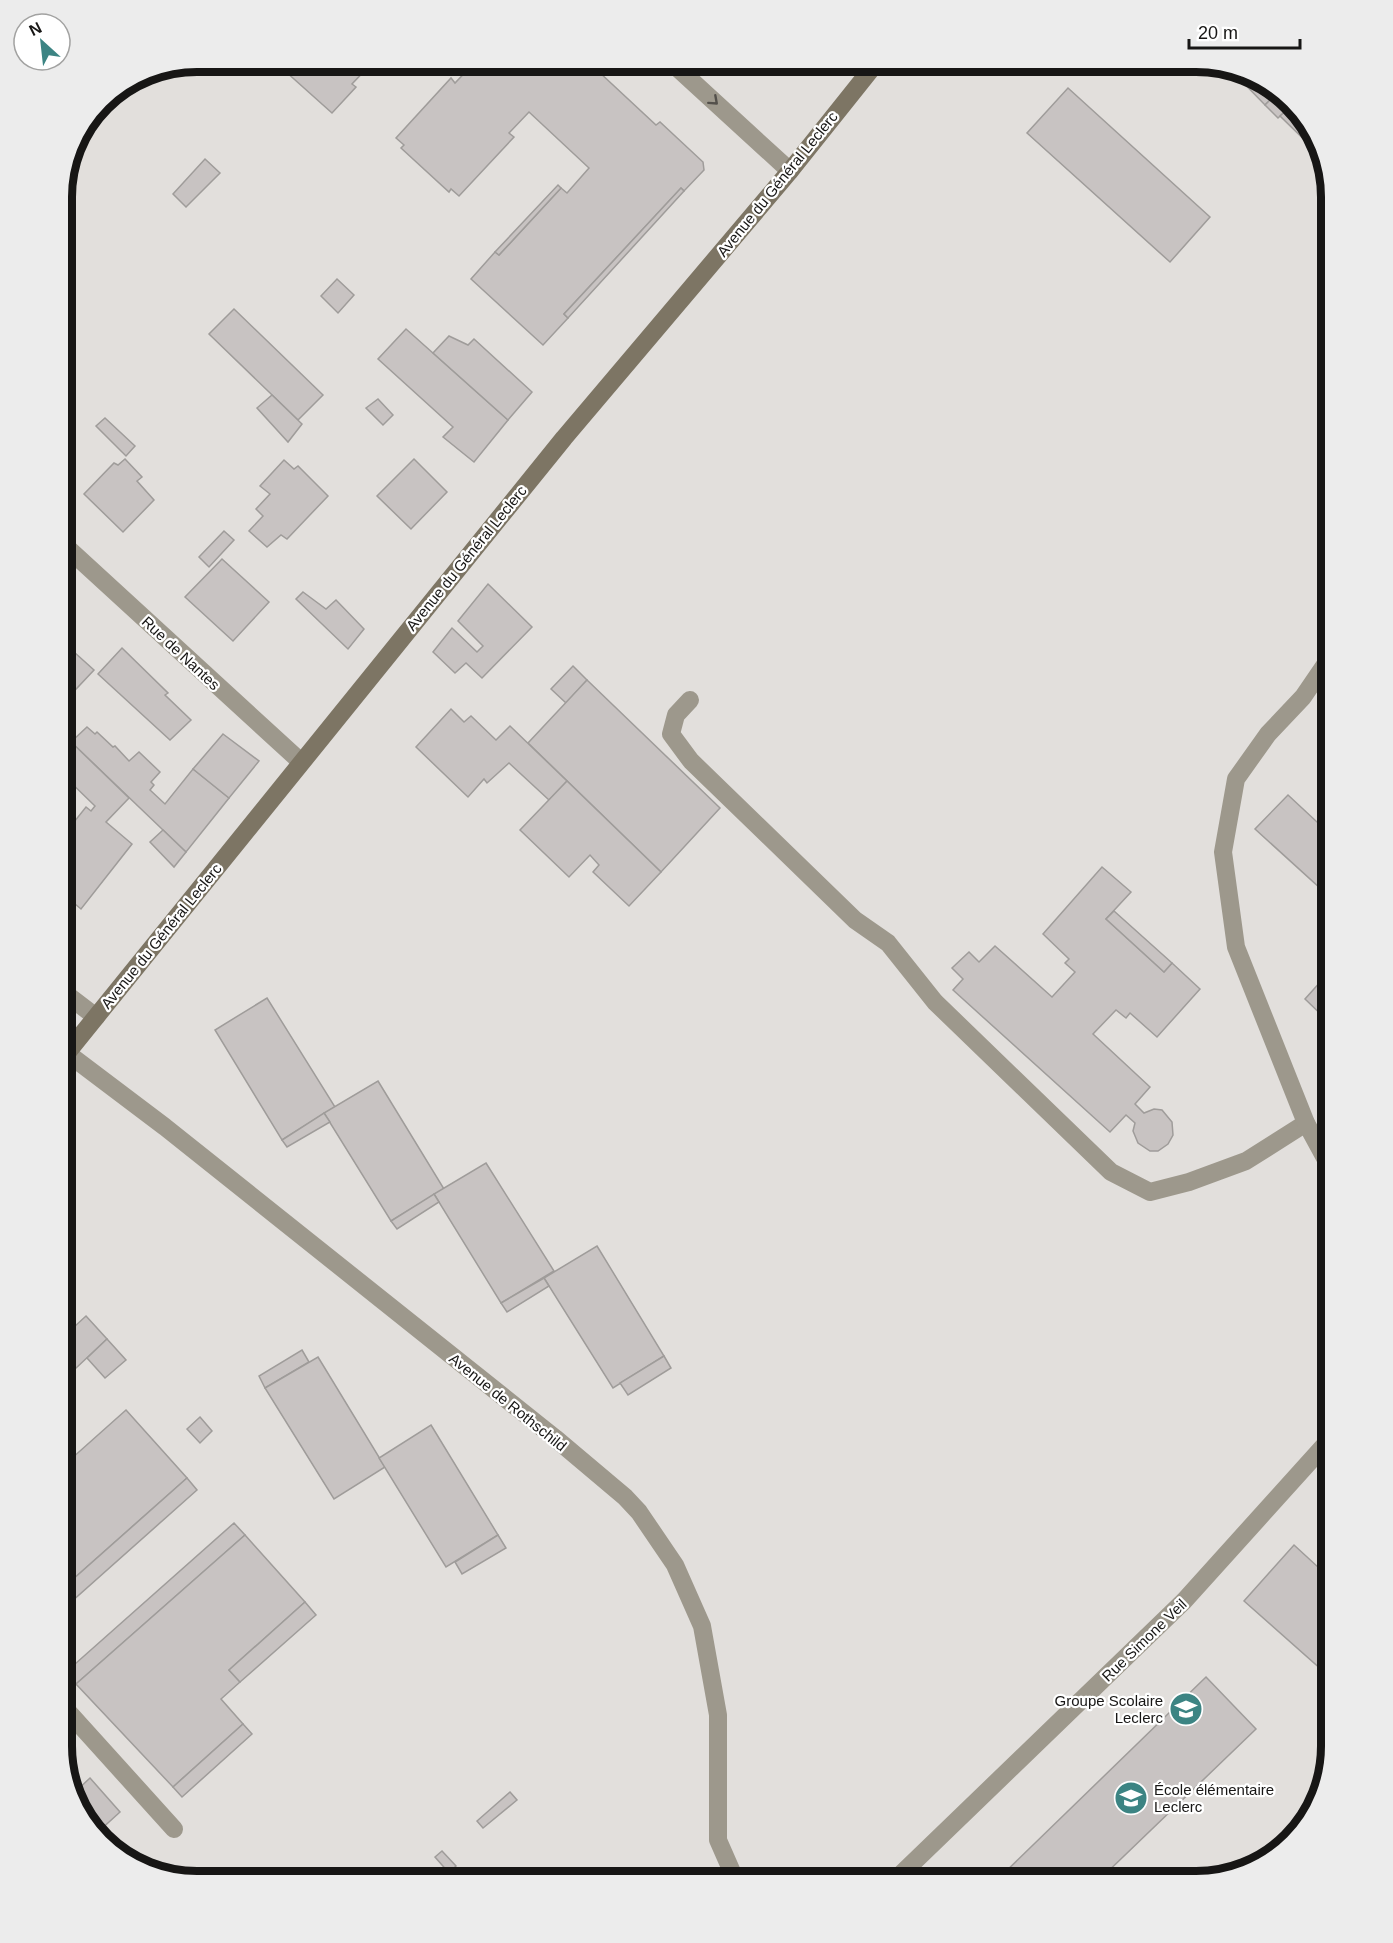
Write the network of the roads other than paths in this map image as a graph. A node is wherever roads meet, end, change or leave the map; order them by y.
1 (682, 72) edge
2 (870, 72) edge
3 (790, 171) junction
4 (72, 552) edge
5 (1321, 672) edge
6 (690, 700) dead end
7 (301, 762) junction
8 (72, 999) edge
9 (96, 1017) junction
10 (72, 1046) edge
11 (72, 1062) edge
12 (1306, 1123) junction
13 (1321, 1150) edge
14 (1321, 1450) edge
15 (72, 1716) edge
16 (174, 1829) dead end
17 (732, 1871) edge
18 (904, 1871) edge

1 -> 3 street
2 - 3 main road, Avenue du Général Leclerc
3 - 7 main road, Avenue du Général Leclerc
4 - 7 street, Rue de Nantes
5 - 12 street
6 - 12 street
7 - 9 main road, Avenue du Général Leclerc
8 - 9 street
9 - 10 main road, Avenue du Général Leclerc
11 - 17 street, Avenue de Rothschild
12 - 13 street
14 - 18 street, Rue Simone Veil
15 - 16 street

